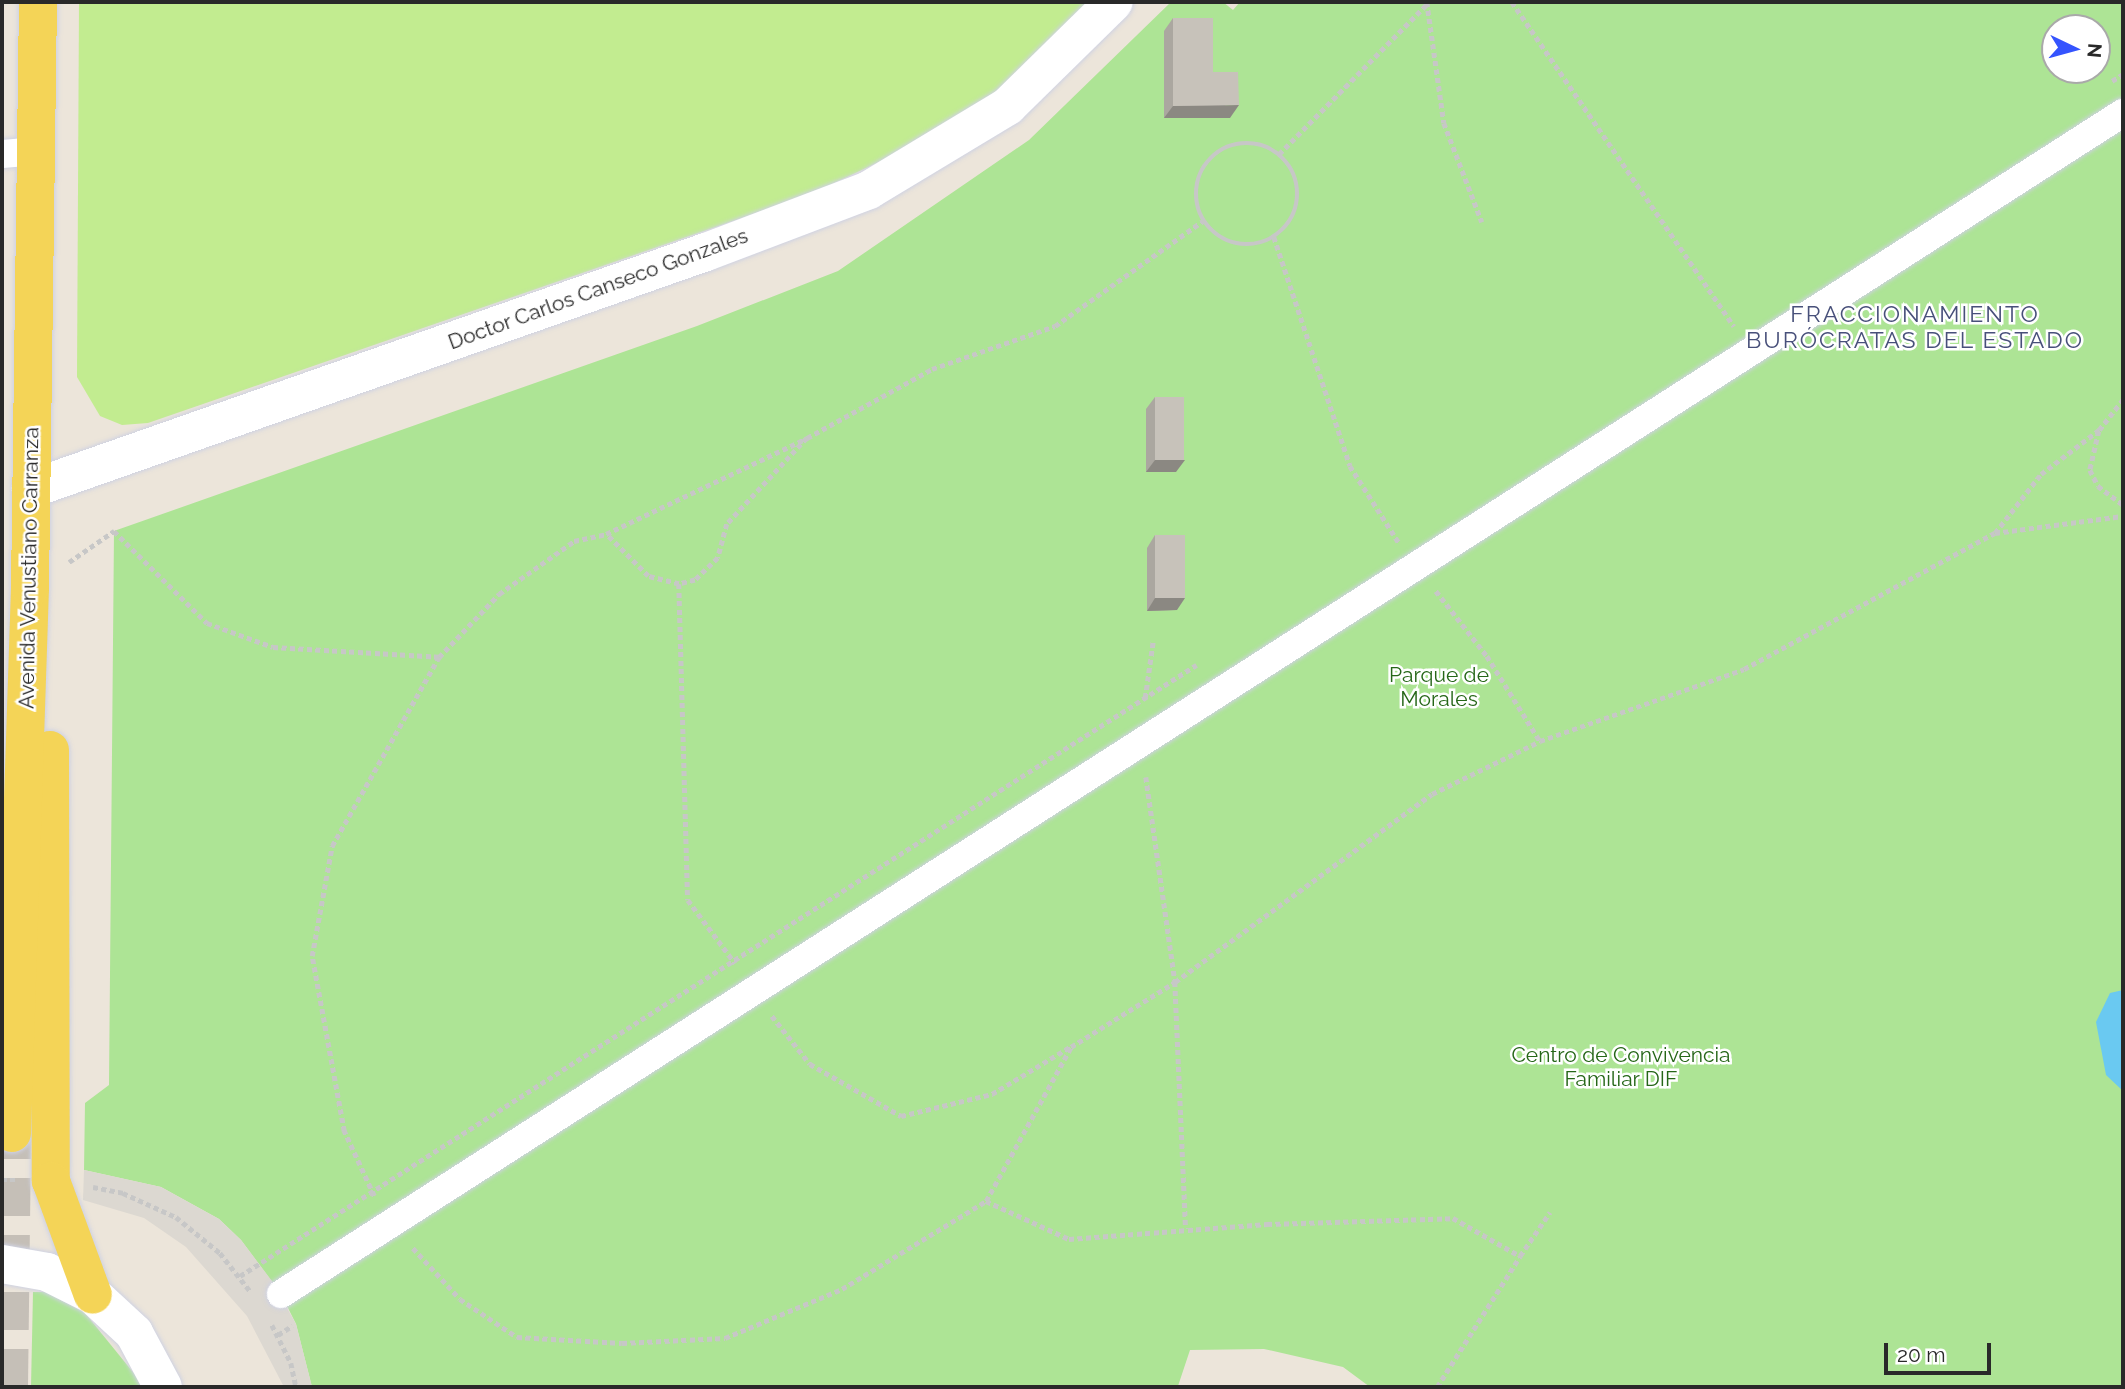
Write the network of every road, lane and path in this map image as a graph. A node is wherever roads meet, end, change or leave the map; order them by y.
1 (38, 2) edge
2 (1114, 2) edge
3 (1428, 2) edge
4 (1512, 2) edge
5 (2123, 113) edge
6 (19, 153) edge
7 (1279, 155) junction
8 (1203, 221) junction
9 (1482, 222) dead end
10 (1274, 237) junction
11 (1751, 351) junction
12 (2123, 399) edge
13 (2099, 430) junction
14 (807, 438) junction
15 (31, 489) junction
16 (2123, 505) edge
17 (2123, 516) edge
18 (1995, 533) junction
19 (606, 534) junction
20 (1414, 567) junction
21 (30, 588) junction
22 (1153, 641) dead end
23 (439, 657) junction
24 (1145, 739) junction
25 (1539, 741) junction
26 (1175, 982) junction
27 (12, 1133) tunnel mouth
28 (51, 1181) junction
29 (986, 1201) junction
30 (1550, 1212) dead end
31 (393, 1222) junction
32 (1186, 1229) junction
33 (1520, 1256) junction
34 (2, 1264) edge
35 (93, 1295) junction
36 (268, 1303) junction
37 (165, 1384) edge
38 (296, 1387) edge
39 (1437, 1387) edge

1 - 6 main road, Avenida Venustiano Carranza
2 - 15 street, Doctor Carlos Canseco Gonzales
3 - 7 path
3 - 9 path
4 - 11 path
5 - 11 street
6 - 15 main road, Avenida Venustiano Carranza
7 - 8 path
7 - 10 path
8 - 10 path
8 - 14 path
10 - 20 path
11 - 20 street
12 - 13 path
13 - 16 path
13 - 18 path
14 - 19 path
14 - 19 path
15 - 21 main road, Avenida Venustiano Carranza
17 - 18 path
18 - 25 path
19 - 23 path
20 - 24 street
20 - 25 path
21 - 23 path
21 - 27 main road, Avenida Venustiano Carranza
21 - 28 main road
22 - 24 path
23 - 31 path
24 - 26 path
24 - 31 street
25 - 26 path
26 - 29 path
26 - 32 path
28 - 35 main road
28 - 36 path
29 - 31 path
29 - 32 path
30 - 33 path
31 - 36 street
32 - 33 path
33 - 39 path
34 - 35 street
35 - 37 street
36 - 38 path

